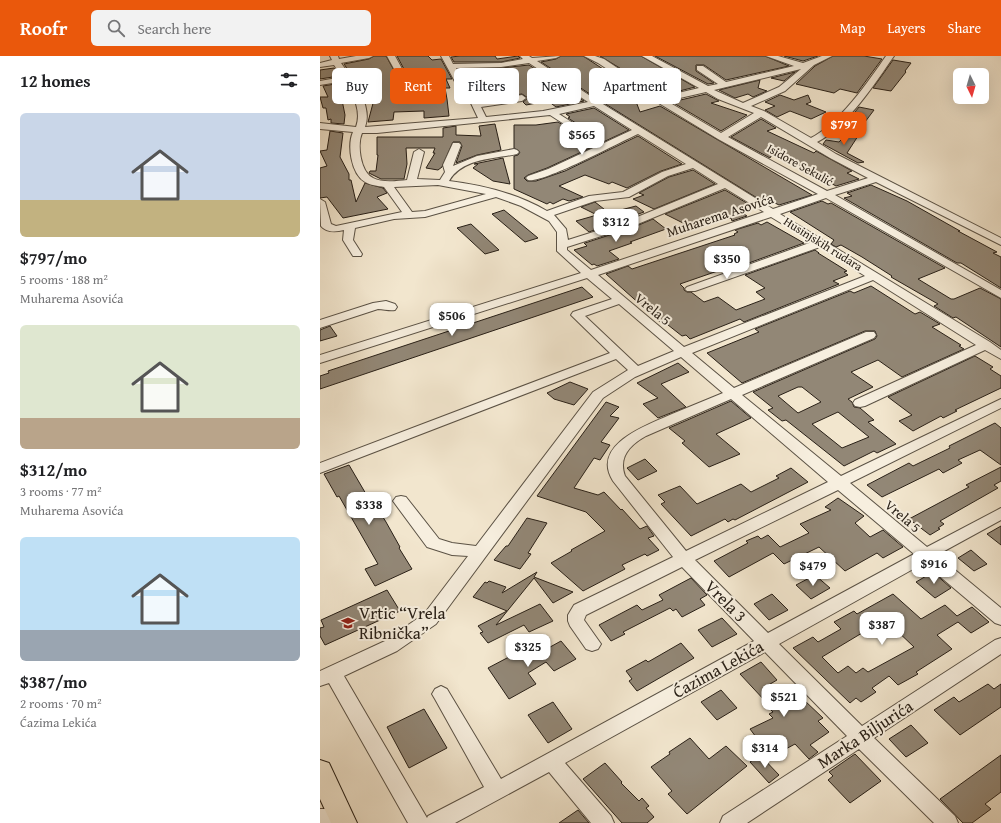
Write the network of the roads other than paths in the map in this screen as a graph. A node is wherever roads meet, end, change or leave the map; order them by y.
1 (369, 56) edge
2 (391, 56) edge
3 (445, 56) edge
4 (556, 56) edge
5 (588, 56) edge
6 (646, 56) edge
7 (770, 56) edge
8 (828, 56) edge
9 (890, 56) edge
10 (527, 58) edge
11 (320, 60) edge
12 (335, 60) edge
13 (812, 63) junction
14 (320, 65) edge
15 (452, 66) junction
16 (801, 66) junction
17 (398, 68) edge
18 (612, 68) edge
19 (700, 68) dead end
20 (332, 81) edge
21 (320, 83) edge
22 (725, 85) junction
23 (706, 89) junction
24 (681, 95) edge
25 (522, 98) dead end
26 (589, 99) edge
27 (359, 104) edge
28 (590, 104) edge
29 (597, 104) edge
30 (667, 104) edge
31 (476, 105) junction
32 (743, 106) junction
33 (551, 112) junction
34 (761, 113) junction
35 (483, 120) junction
36 (320, 126) edge
37 (359, 130) junction
38 (639, 130) junction
39 (581, 132) dead end
40 (721, 137) junction
41 (811, 142) junction
42 (456, 145) dead end
43 (419, 152) dead end
44 (514, 152) dead end
45 (695, 164) junction
46 (450, 172) junction
47 (531, 178) dead end
48 (877, 178) junction
49 (411, 183) junction
50 (443, 183) junction
51 (388, 184) junction
52 (726, 184) junction
53 (496, 194) junction
54 (828, 195) junction
55 (320, 202) edge
56 (774, 213) junction
57 (408, 214) junction
58 (546, 215) junction
59 (350, 226) junction
60 (1001, 242) edge
61 (821, 243) junction
62 (562, 245) junction
63 (357, 254) dead end
64 (588, 274) junction
65 (874, 276) junction
66 (691, 289) dead end
67 (1001, 295) edge
68 (620, 300) junction
69 (391, 307) dead end
70 (320, 324) edge
71 (870, 335) dead end
72 (986, 345) junction
73 (683, 352) junction
74 (619, 354) junction
75 (1001, 355) edge
76 (320, 359) edge
77 (636, 371) junction
78 (732, 393) junction
79 (860, 403) dead end
80 (1001, 403) edge
81 (320, 468) edge
82 (839, 482) junction
83 (401, 500) dead end
84 (1001, 513) edge
85 (480, 552) junction
86 (926, 555) junction
87 (684, 559) junction
88 (1001, 618) edge
89 (767, 642) junction
90 (592, 644) dead end
91 (1001, 646) edge
92 (327, 676) edge
93 (441, 694) dead end
94 (860, 737) junction
95 (551, 761) junction
96 (320, 771) edge
97 (497, 791) junction
98 (335, 819) edge
99 (419, 823) edge
100 (435, 823) edge
101 (604, 823) edge
102 (730, 823) edge
103 (948, 823) edge

1 - 12 street
2 - 17 street
3 - 15 street
4 - 10 street
5 - 18 street, Isidore Sekulić
6 - 23 street
7 - 16 street
8 - 13 street
9 - 41 street
10 - 15 street
10 - 26 street, Husinjskih rudara
11 - 12 street
12 - 14 street
13 - 16 street
13 - 32 street
15 - 31 street
16 - 22 street
19 - 22 street
20 - 21 street
22 - 23 street
23 - 24 street
23 - 32 street
25 - 31 street
27 - 37 street, Vrela 5
28 - 33 street
29 - 38 street, Husinjskih rudara
30 - 40 street, Isidore Sekulić
31 - 35 street
32 - 34 street
33 - 35 street
33 - 39 street
34 - 40 street
34 - 41 street
35 - 37 street
36 - 37 street
37 - 51 street, Vrela 5
38 - 45 street, Husinjskih rudara
38 - 47 street
40 - 54 street, Isidore Sekulić
41 - 48 street
42 - 46 street
43 - 49 street
44 - 46 street
45 - 52 street, Husinjskih rudara
45 - 58 street
46 - 50 street
48 - 54 street, Muharema Asovića
48 - 60 street
49 - 50 street, Vrela 5
49 - 51 street, Vrela 5
50 - 53 street, Vrela 5
51 - 57 street
52 - 56 street, Husinjskih rudara
52 - 62 street
53 - 57 street
53 - 58 street, Vrela 5
54 - 56 street, Muharema Asovića
54 - 67 street, Isidore Sekulić
55 - 59 street
56 - 61 street, Husinjskih rudara
56 - 64 street, Muharema Asovića
57 - 59 street
58 - 62 street, Vrela 5
59 - 63 street
61 - 65 street, Husinjskih rudara
61 - 66 street
62 - 64 street, Vrela 5
64 - 68 street, Vrela 5
64 - 76 street, Muharema Asovića
65 - 72 street, Husinjskih rudara
65 - 73 street
68 - 73 street, Vrela 5
68 - 74 street
69 - 70 street
71 - 78 street
72 - 75 street, Husinjskih rudara
72 - 79 street
73 - 77 street
73 - 78 street, Vrela 5
74 - 77 street
74 - 81 street
77 - 85 street
78 - 82 street, Vrela 5
78 - 87 street, Vrela 3
80 - 82 street
82 - 86 street, Vrela 5
82 - 87 street
83 - 85 street
84 - 86 street, Ćazima Lekića
85 - 92 street
86 - 88 street, Vrela 5
86 - 89 street, Ćazima Lekića
87 - 89 street, Vrela 3
87 - 90 street
89 - 94 street, Vrela 3
89 - 95 street, Ćazima Lekića
91 - 94 street, Marka Biljurića
92 - 99 street
93 - 97 street
94 - 102 street, Marka Biljurića
94 - 103 street, Vrela 3
95 - 97 street, Ćazima Lekića
95 - 101 street
96 - 98 main road
97 - 100 street, Ćazima Lekića

